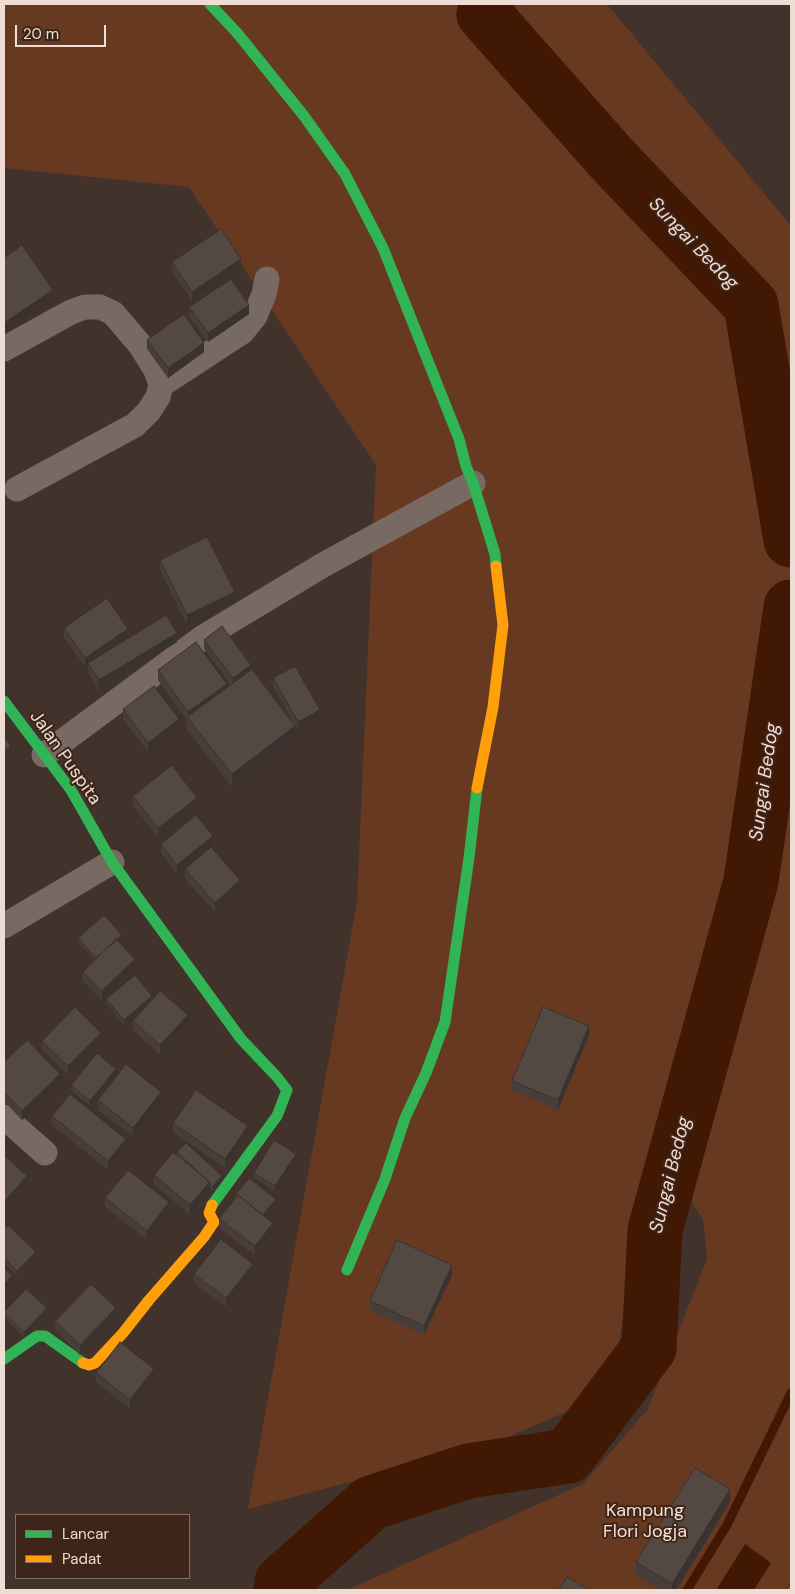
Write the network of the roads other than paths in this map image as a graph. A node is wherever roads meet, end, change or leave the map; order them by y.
1 (210, 4) edge
2 (267, 279) dead end
3 (4, 349) edge
4 (161, 385) junction
5 (473, 483) junction
6 (18, 489) dead end
7 (4, 701) edge
8 (44, 756) junction
9 (112, 862) junction
10 (4, 926) edge
11 (4, 1117) edge
12 (45, 1154) dead end
13 (347, 1270) dead end
14 (4, 1359) edge

1 - 5 street
2 - 4 street
3 - 4 street
4 - 6 street
5 - 8 street
5 - 13 street
7 - 8 street, Jalan Puspita
8 - 9 street, Jalan Puspita
9 - 10 street
9 - 14 street, Jalan Puspita
11 - 12 street

